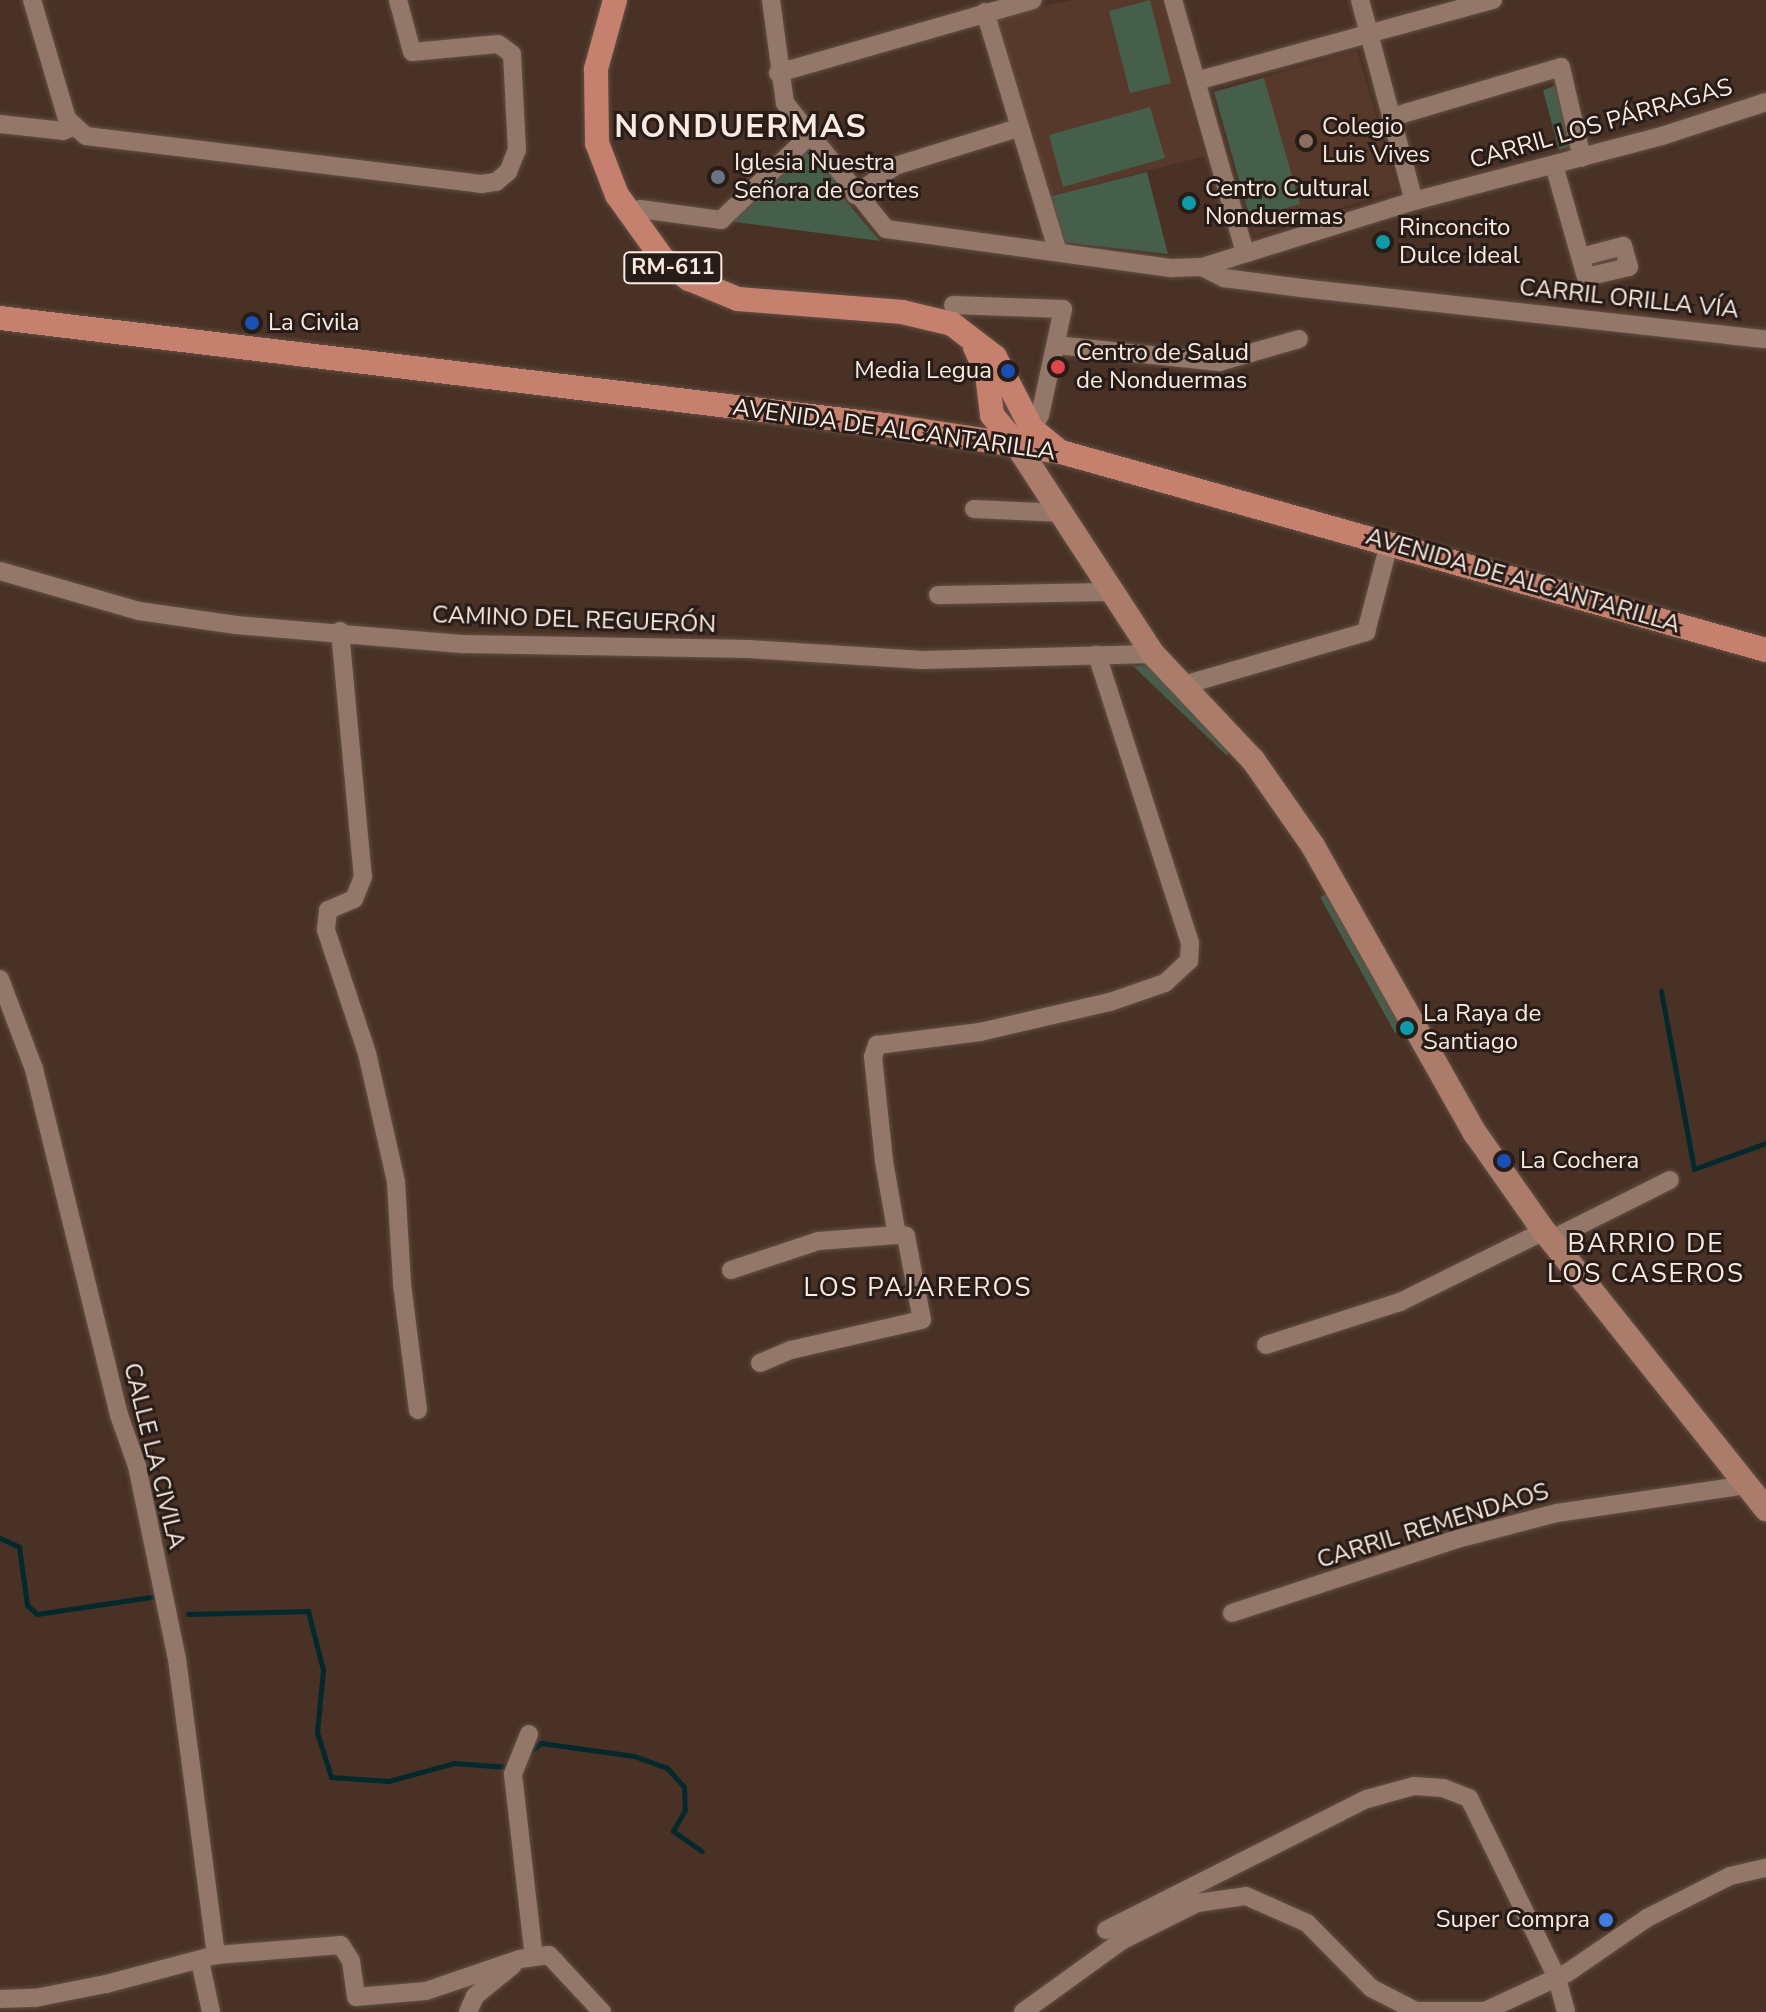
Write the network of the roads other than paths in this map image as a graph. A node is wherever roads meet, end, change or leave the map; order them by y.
1 (32, 0) edge
2 (398, 0) edge
3 (615, 0) edge
4 (771, 0) edge
5 (1033, 0) edge
6 (1173, 0) edge
7 (1360, 0) edge
8 (1493, 0) edge
9 (985, 12) junction
10 (1369, 33) junction
11 (778, 73) junction
12 (1196, 81) junction
13 (1766, 102) edge
14 (1392, 117) junction
15 (0, 124) edge
16 (73, 127) junction
17 (1018, 128) junction
18 (809, 136) junction
19 (1582, 158) junction
20 (1554, 165) junction
21 (855, 195) junction
22 (1414, 201) junction
23 (640, 209) dead end
24 (1058, 252) junction
25 (1245, 252) junction
26 (1581, 257) dead end
27 (1202, 267) junction
28 (955, 316) junction
29 (0, 318) edge
30 (1299, 339) dead end
31 (1766, 339) edge
32 (1056, 345) junction
33 (989, 406) junction
34 (1019, 406) junction
35 (949, 434) junction
36 (1024, 437) junction
37 (974, 509) dead end
38 (1062, 513) junction
39 (1389, 544) junction
40 (0, 571) edge
41 (1112, 592) junction
42 (938, 595) dead end
43 (340, 631) junction
44 (1766, 650) edge
45 (1153, 654) junction
46 (1097, 655) junction
47 (1184, 685) junction
48 (0, 979) edge
49 (1670, 1180) dead end
50 (897, 1235) junction
51 (1547, 1236) junction
52 (731, 1270) dead end
53 (1266, 1345) dead end
54 (760, 1363) dead end
55 (418, 1410) dead end
56 (1746, 1485) junction
57 (1766, 1509) edge
58 (1232, 1613) dead end
59 (529, 1734) dead end
60 (1766, 1868) edge
61 (1106, 1930) dead end
62 (208, 1958) junction
63 (527, 1958) junction
64 (1557, 1978) junction
65 (0, 1999) edge
66 (211, 2012) edge
67 (468, 2012) edge
68 (602, 2012) edge
69 (1023, 2012) edge
70 (1566, 2012) edge

1 - 16 street
2 - 16 street
3 - 28 main road, RM-611
4 - 11 street, CARRIL LOS PÁRRAGAS
5 - 9 street
6 - 12 street
7 - 10 street
8 - 10 street
9 - 11 street
9 - 17 street
10 - 12 street
10 - 14 street
11 - 18 street, CARRIL LOS PÁRRAGAS
12 - 25 street
13 - 19 street, CARRIL LOS PÁRRAGAS
14 - 19 street
14 - 22 street
15 - 16 street
17 - 21 street
17 - 24 street
18 - 21 street, CARRIL LOS PÁRRAGAS
18 - 23 street
19 - 20 street, CARRIL LOS PÁRRAGAS
20 - 22 street, CARRIL LOS PÁRRAGAS
20 - 26 street
21 - 24 street, CARRIL LOS PÁRRAGAS
22 - 25 street, CARRIL LOS PÁRRAGAS
24 - 27 street, CARRIL LOS PÁRRAGAS
25 - 27 street, CARRIL LOS PÁRRAGAS
27 - 31 street, CARRIL ORILLA VÍA
28 - 32 street
28 - 33 main road
28 - 34 main road, RM-611
29 - 35 main road, AVENIDA DE ALCANTARILLA
30 - 32 street
32 - 36 street
33 - 34 street
33 - 35 main road
33 - 36 main road
34 - 36 main road
35 - 36 main road, AVENIDA DE ALCANTARILLA
36 - 38 main road
36 - 39 main road, AVENIDA DE ALCANTARILLA
37 - 38 street
38 - 41 main road
39 - 44 main road, AVENIDA DE ALCANTARILLA
39 - 47 street
40 - 43 street, CAMINO DEL REGUERÓN
41 - 42 street
41 - 45 main road
43 - 46 street, CAMINO DEL REGUERÓN
43 - 55 street
45 - 46 street, CAMINO DEL REGUERÓN
45 - 47 main road
46 - 50 street
47 - 51 main road
48 - 62 street, CALLE LA CIVILA
49 - 51 street
50 - 52 street
50 - 54 street
51 - 53 street
51 - 56 main road
56 - 57 main road
56 - 58 street, CARRIL REMENDAOS
59 - 63 street
60 - 64 street
61 - 64 street
62 - 63 street
62 - 65 street
62 - 66 street, CALLE LA CIVILA
63 - 67 street
63 - 68 street
64 - 69 street
64 - 70 street

